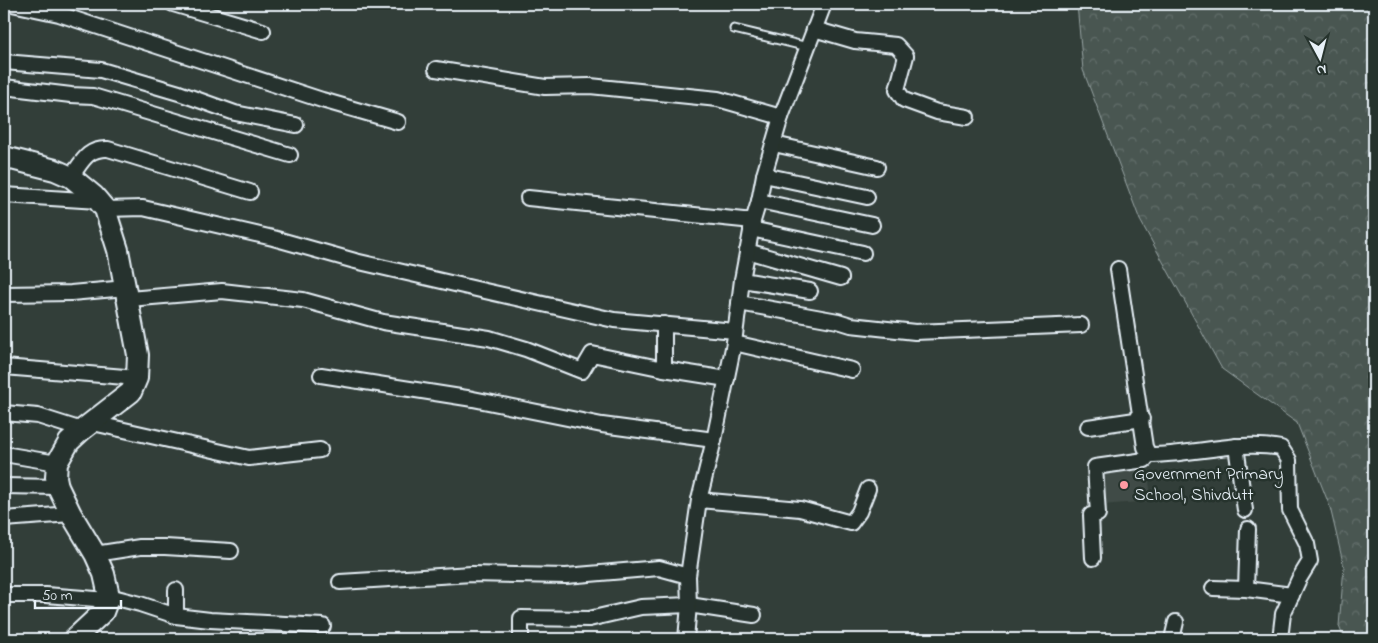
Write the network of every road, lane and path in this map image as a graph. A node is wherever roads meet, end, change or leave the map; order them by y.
1 (12, 4) edge
2 (173, 4) edge
3 (824, 4) edge
4 (734, 29) dead end
5 (814, 30) junction
6 (263, 31) dead end
7 (808, 47) junction
8 (4, 62) edge
9 (436, 69) dead end
10 (4, 87) edge
11 (781, 117) junction
12 (967, 117) dead end
13 (398, 122) dead end
14 (296, 125) dead end
15 (774, 144) junction
16 (290, 155) dead end
17 (4, 157) edge
18 (877, 166) dead end
19 (764, 174) junction
20 (71, 177) junction
21 (250, 192) dead end
22 (4, 195) edge
23 (867, 197) dead end
24 (528, 198) dead end
25 (759, 201) junction
26 (102, 205) junction
27 (752, 225) junction
28 (872, 225) dead end
29 (746, 252) junction
30 (863, 253) dead end
31 (1118, 269) dead end
32 (841, 278) dead end
33 (742, 280) junction
34 (810, 291) dead end
35 (4, 294) edge
36 (127, 294) junction
37 (739, 303) junction
38 (664, 324) junction
39 (1081, 325) dead end
40 (735, 337) junction
41 (4, 367) edge
42 (664, 369) junction
43 (852, 370) dead end
44 (321, 375) dead end
45 (137, 378) junction
46 (727, 379) junction
47 (4, 413) edge
48 (1142, 419) junction
49 (87, 426) junction
50 (1088, 427) dead end
51 (714, 440) junction
52 (1236, 446) junction
53 (320, 450) dead end
54 (4, 454) edge
55 (1149, 455) junction
56 (57, 463) junction
57 (4, 486) edge
58 (58, 487) junction
59 (868, 489) dead end
60 (699, 500) junction
61 (1245, 510) dead end
62 (70, 514) junction
63 (4, 519) edge
64 (1248, 529) dead end
65 (231, 552) dead end
66 (95, 554) junction
67 (1093, 558) dead end
68 (688, 576) junction
69 (340, 582) dead end
70 (1213, 588) dead end
71 (1246, 589) junction
72 (176, 590) dead end
73 (4, 595) edge
74 (1292, 595) junction
75 (109, 598) junction
76 (689, 605) junction
77 (754, 614) dead end
78 (176, 616) junction
79 (1176, 622) dead end
80 (323, 626) dead end
81 (74, 639) edge
82 (521, 639) edge
83 (686, 639) edge
84 (1172, 639) edge
85 (1280, 639) edge

1 - 13 street
2 - 6 street
3 - 5 street
4 - 7 lane
5 - 7 street
5 - 12 street
7 - 11 street
8 - 14 street
9 - 11 street
10 - 16 street
11 - 15 street
15 - 18 street
15 - 19 street
17 - 20 main road
19 - 23 street
19 - 25 street
20 - 21 street
20 - 26 main road
22 - 26 street
24 - 27 street
25 - 27 street
25 - 28 street
26 - 36 main road
26 - 38 street
27 - 29 street
27 - 30 street
29 - 32 street
29 - 33 street
31 - 48 street
33 - 34 street
33 - 37 street
35 - 36 street
36 - 42 street
36 - 45 main road
37 - 39 street
37 - 40 street
38 - 40 street
38 - 42 street
40 - 43 street
40 - 46 street
41 - 45 street
42 - 46 street
44 - 51 street
45 - 49 main road
46 - 51 street
47 - 49 street
48 - 50 street
48 - 55 street
49 - 53 street
49 - 56 main road
51 - 60 street
52 - 55 street
52 - 61 street
52 - 74 street
54 - 56 street
55 - 67 street
56 - 58 main road
57 - 58 street
58 - 62 main road
59 - 60 street
60 - 68 street
62 - 63 street
62 - 66 main road
64 - 71 street
65 - 66 street
66 - 75 main road
68 - 69 street
68 - 76 street
70 - 71 street
71 - 74 street
72 - 78 street
73 - 75 street
74 - 85 street
75 - 78 street
75 - 81 main road
76 - 77 street
76 - 82 street
76 - 83 street
78 - 80 street
79 - 84 street

